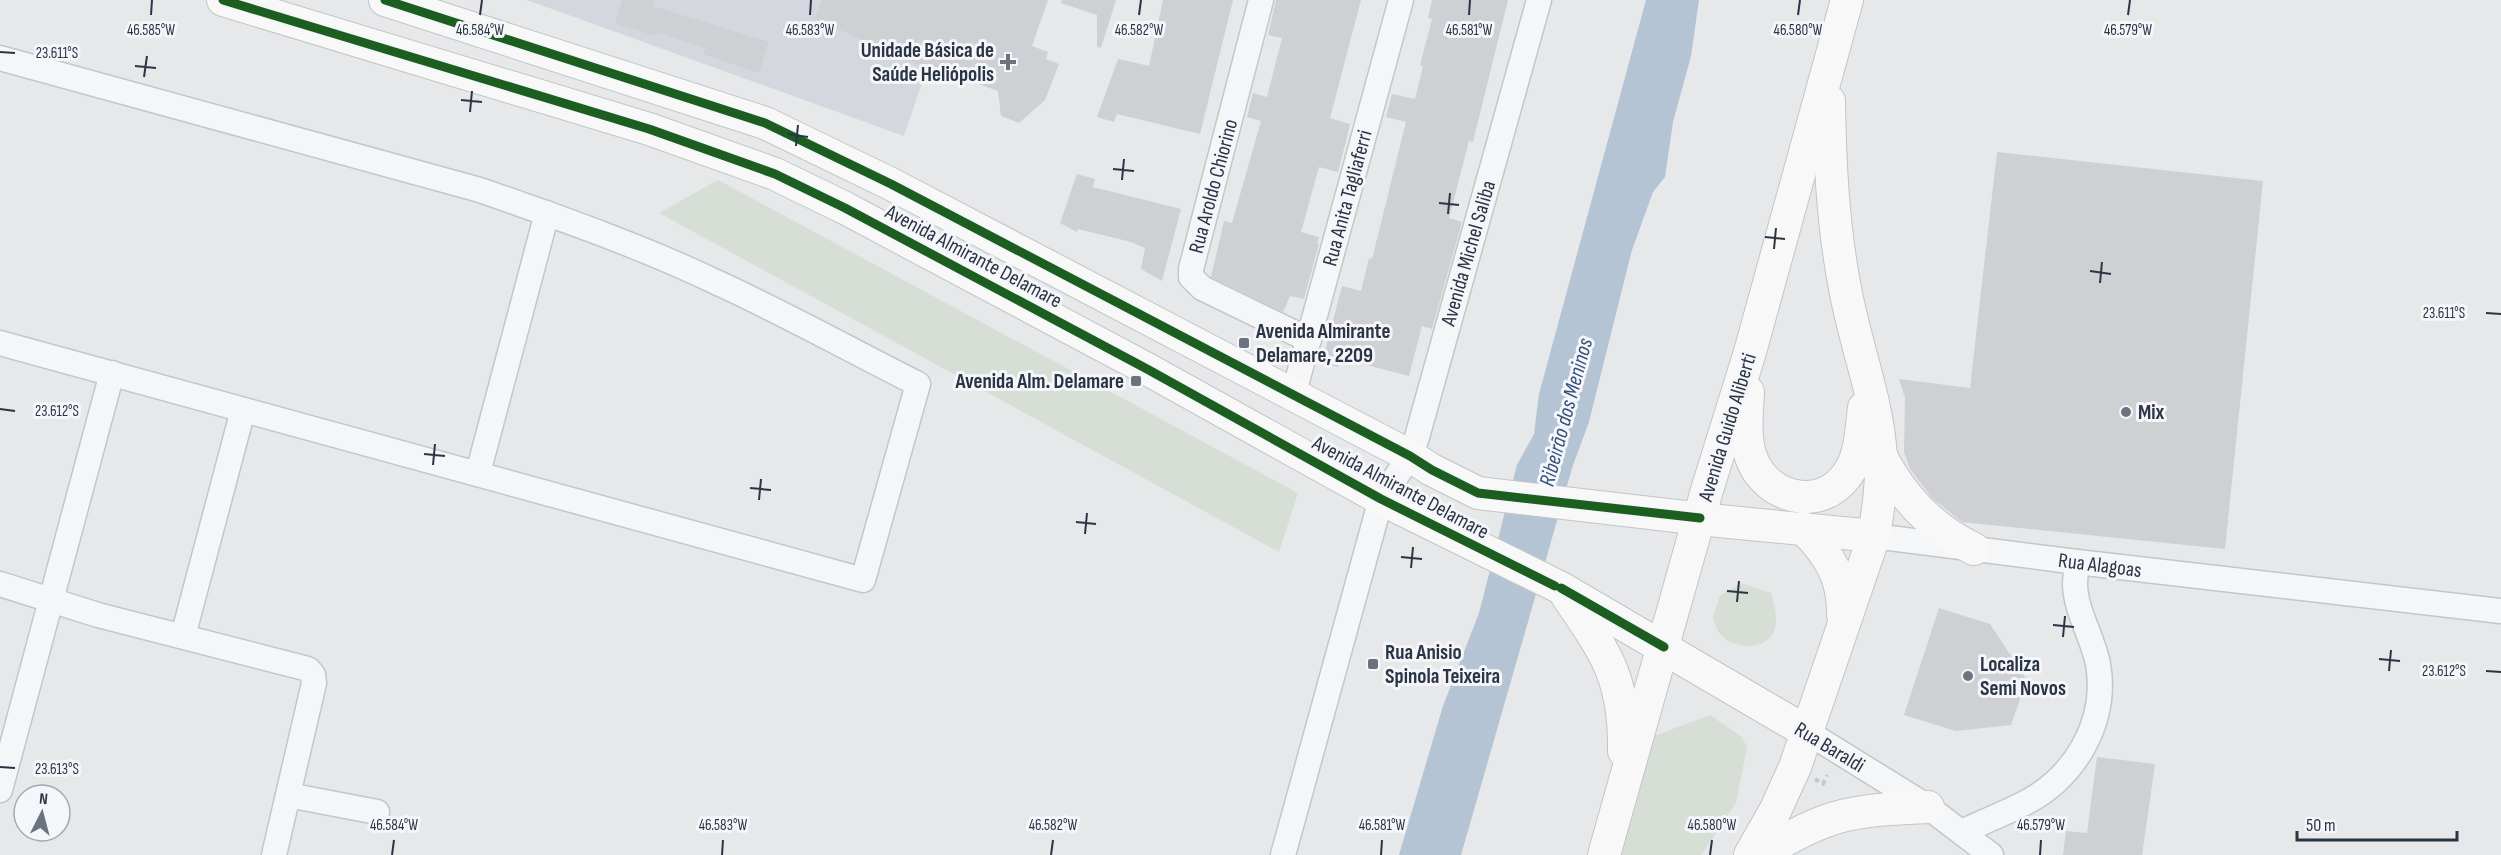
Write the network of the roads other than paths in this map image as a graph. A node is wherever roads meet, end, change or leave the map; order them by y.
1 (223, 0) edge
2 (385, 0) edge
3 (1261, 0) edge
4 (1401, 0) edge
5 (1539, 0) edge
6 (1847, 0) edge
7 (0, 58) edge
8 (1828, 68) junction
9 (687, 143) junction
10 (891, 184) junction
11 (547, 213) junction
12 (1309, 340) junction
13 (0, 343) edge
14 (1750, 352) junction
15 (112, 373) junction
16 (1867, 377) junction
17 (1293, 396) junction
18 (243, 410) junction
19 (1410, 456) junction
20 (1881, 456) junction
21 (478, 473) junction
22 (1382, 499) junction
23 (1700, 518) junction
24 (1803, 528) junction
25 (1874, 536) junction
26 (1974, 549) junction
27 (2077, 562) junction
28 (0, 584) edge
29 (1558, 587) junction
30 (52, 600) junction
31 (2501, 610) edge
32 (1843, 628) junction
33 (183, 636) junction
34 (1664, 647) junction
35 (1807, 732) junction
36 (1623, 782) junction
37 (0, 790) edge
38 (288, 795) junction
39 (1928, 807) junction
40 (377, 812) dead end
41 (1961, 832) junction
42 (274, 855) edge
43 (1283, 855) edge
44 (1604, 855) edge
45 (1750, 855) edge
46 (1759, 855) edge
47 (1991, 855) edge

1 - 9 main road, Avenida Almirante Delamare
2 - 10 main road, Avenida Almirante Delamare
3 - 12 street, Rua Aroldo Chiorino
4 - 12 street, Rua Anita Tagliaferri
5 - 19 street, Avenida Michel Saliba
6 - 8 main road, Avenida Guido Aliberti
7 - 11 street
8 - 14 main road, Avenida Guido Aliberti
8 - 16 main road, Avenida Guido Aliberti
9 - 10 main road
9 - 22 main road, Avenida Almirante Delamare
10 - 17 main road, Avenida Almirante Delamare
11 - 21 street
11 - 21 street
12 - 17 street, Rua Anita Tagliaferri
13 - 15 street
14 - 16 main road
14 - 23 main road, Avenida Guido Aliberti
15 - 18 street
15 - 30 street
16 - 20 main road, Avenida Guido Aliberti
17 - 19 main road, Avenida Almirante Delamare
18 - 21 street
18 - 33 street
19 - 22 street, Avenida Michel Saliba
19 - 23 main road, Avenida Almirante Delamare
20 - 25 main road, Avenida Guido Aliberti
20 - 26 main road
22 - 29 main road, Avenida Almirante Delamare
22 - 43 street, Avenida Michel Saliba
23 - 24 main road, Rua Alagoas
23 - 34 main road, Avenida Guido Aliberti
24 - 25 main road, Rua Alagoas
24 - 32 main road
25 - 26 street, Rua Alagoas
25 - 32 main road, Avenida Guido Aliberti
26 - 27 street, Rua Alagoas
27 - 31 street, Rua Alagoas
27 - 41 street
28 - 30 street
29 - 34 main road, Avenida Almirante Delamare
29 - 36 main road
30 - 33 street
30 - 37 street
32 - 35 main road, Avenida Guido Aliberti
33 - 38 street
34 - 35 main road, Rua Baraldi
34 - 36 main road, Avenida Guido Aliberti
35 - 39 street, Rua Baraldi
35 - 45 main road, Avenida Guido Aliberti
36 - 44 main road, Avenida Guido Aliberti
38 - 40 street
38 - 42 street
39 - 41 street, Rua Baraldi
39 - 46 main road
41 - 47 street, Rua Baraldi

